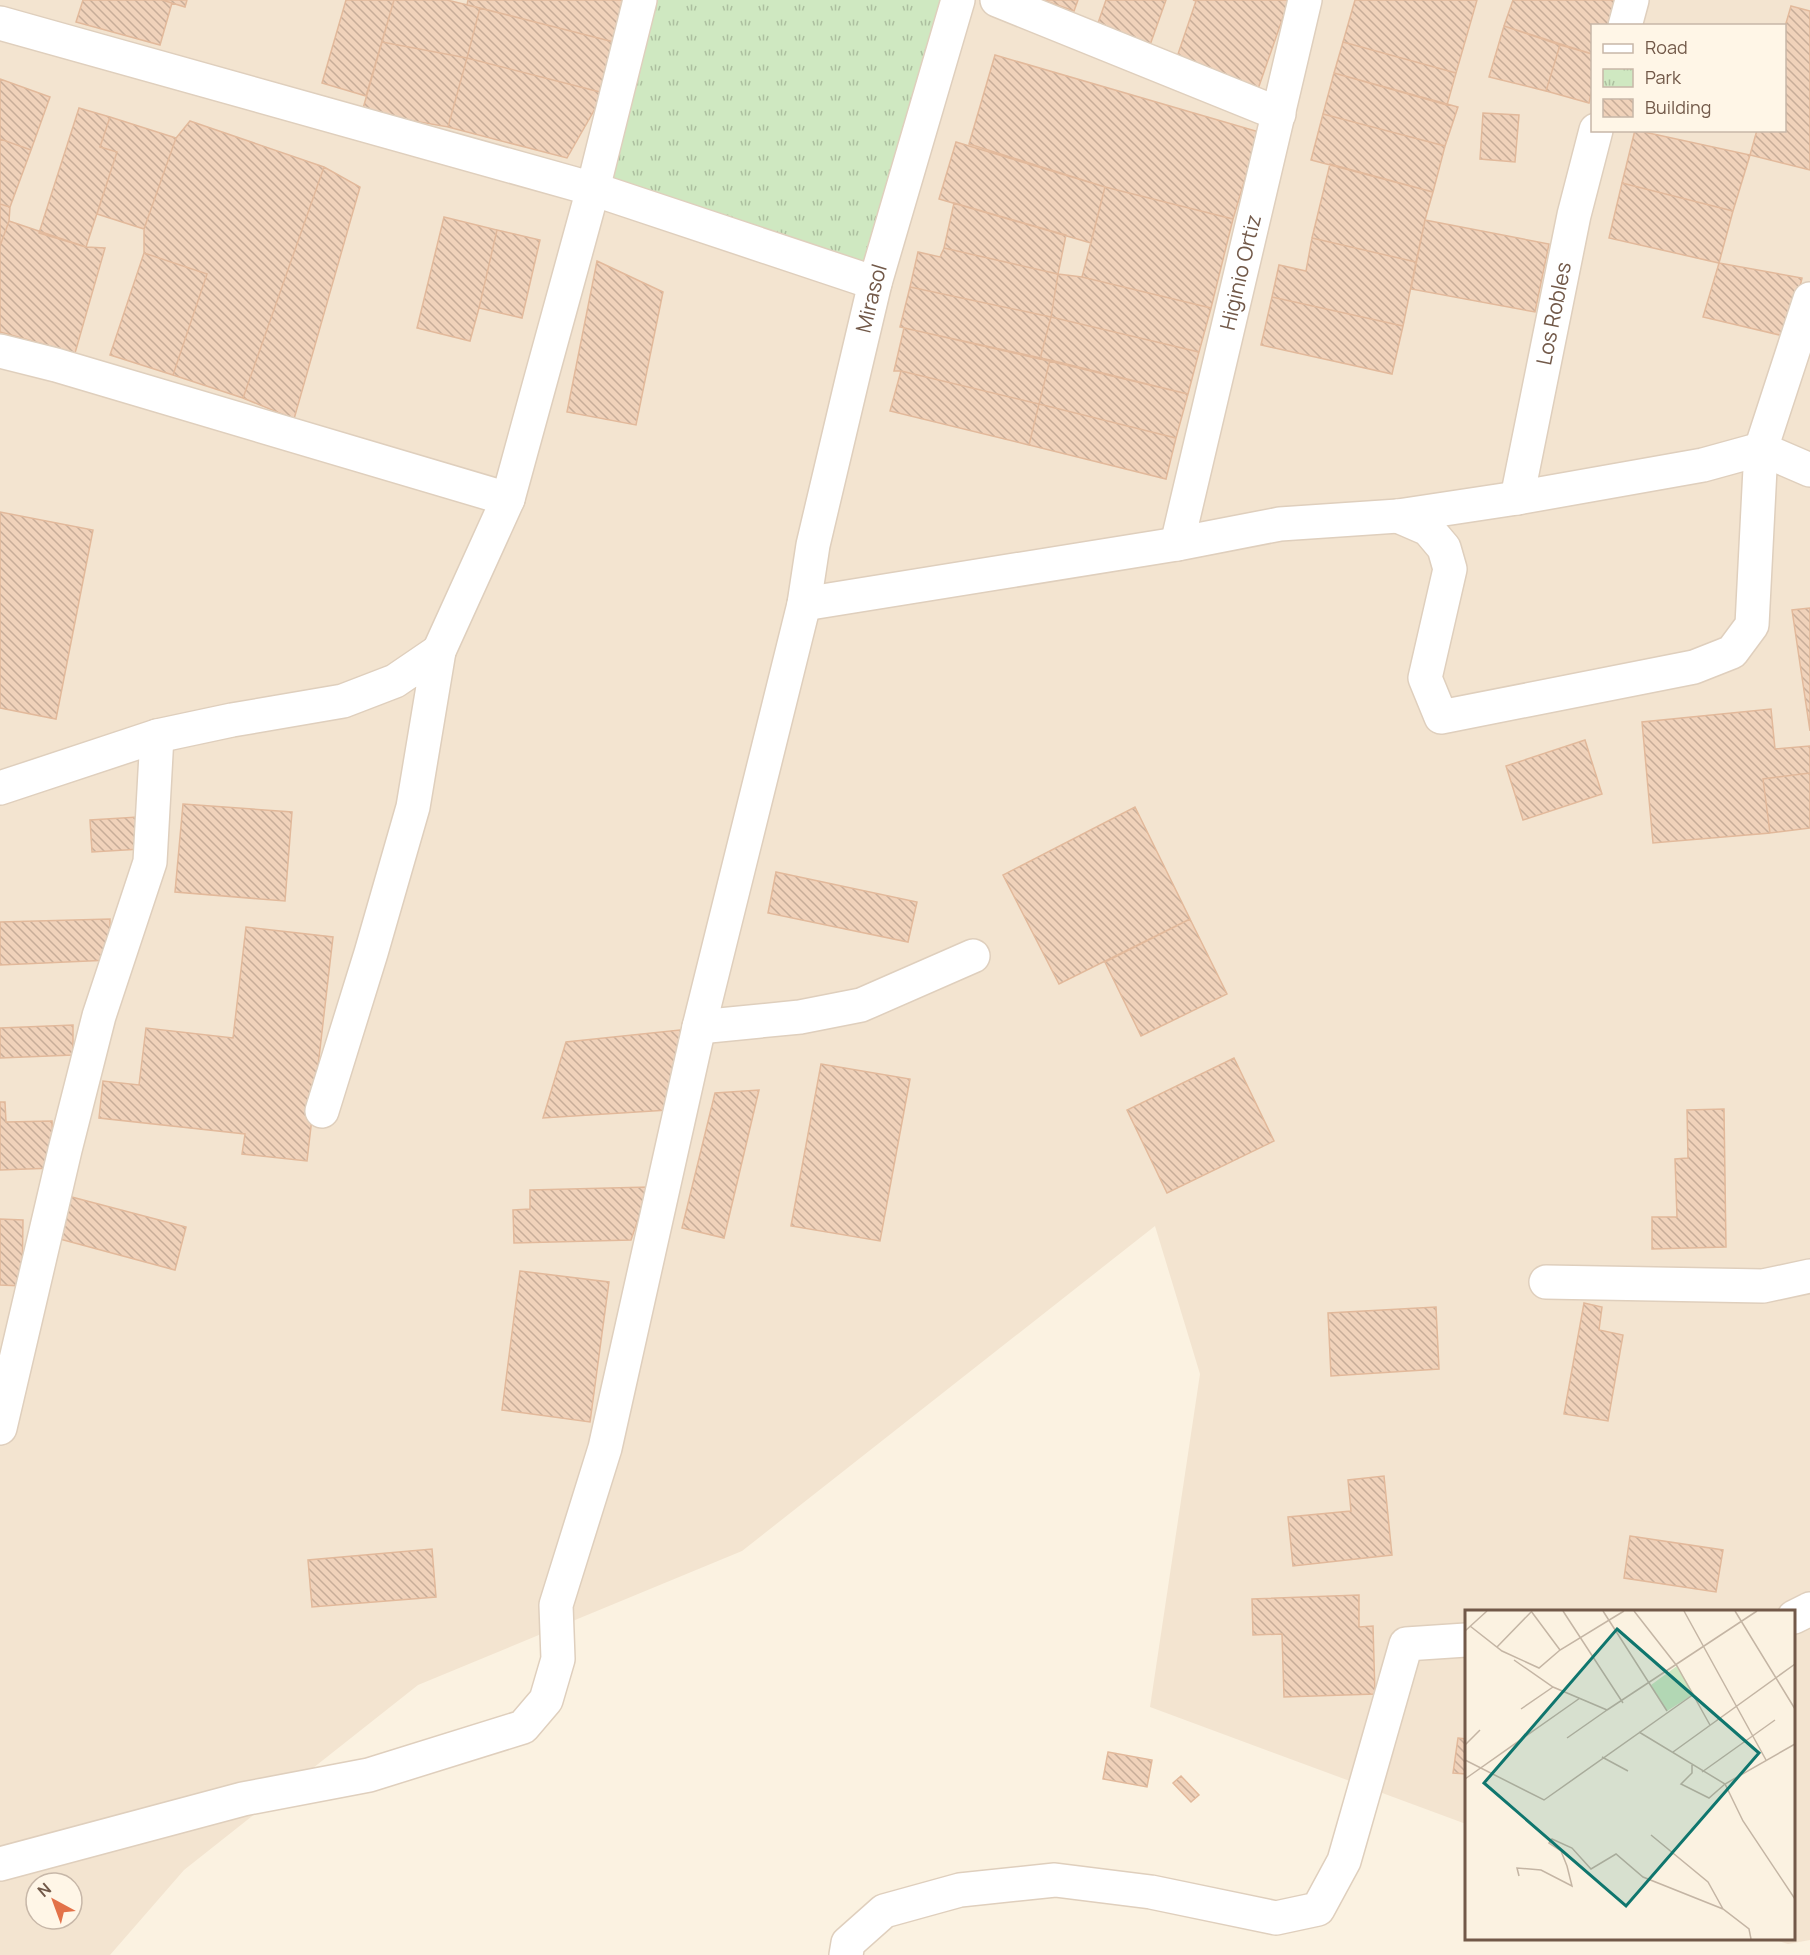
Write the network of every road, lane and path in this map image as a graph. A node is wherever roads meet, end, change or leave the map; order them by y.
1 (640, 0) edge
2 (958, 0) edge
3 (997, 0) edge
4 (1305, 0) edge
5 (1632, 0) edge
6 (0, 23) edge
7 (1626, 24) edge
8 (1279, 114) junction
9 (1595, 132) edge
10 (593, 189) junction
11 (874, 283) junction
12 (1810, 299) edge
13 (0, 351) edge
14 (1761, 449) junction
15 (1810, 470) edge
16 (1517, 498) junction
17 (508, 500) junction
18 (1398, 516) junction
19 (1177, 544) junction
20 (804, 604) junction
21 (439, 651) junction
22 (157, 736) junction
23 (0, 788) edge
24 (973, 956) dead end
25 (699, 1027) junction
26 (322, 1111) dead end
27 (1810, 1276) edge
28 (1546, 1282) dead end
29 (0, 1428) edge
30 (1810, 1609) edge
31 (1795, 1616) edge
32 (1465, 1640) edge
33 (0, 1864) edge
34 (846, 1955) edge

1 - 10 street
2 - 11 street, Mirasol
3 - 8 street
4 - 8 street, Higinio Ortiz
5 - 7 street
6 - 10 street
8 - 19 street, Higinio Ortiz
9 - 16 street, Los Robles
10 - 11 street
10 - 17 street
11 - 20 street, Mirasol
12 - 14 street
13 - 17 street
14 - 15 street
14 - 16 street
14 - 18 street
16 - 18 street
17 - 21 street
18 - 19 street
19 - 20 street
20 - 25 street, Mirasol
21 - 22 street
21 - 26 street
22 - 23 street
22 - 29 street
24 - 25 street
25 - 33 street, Mirasol
27 - 28 street
30 - 31 street
32 - 34 street

